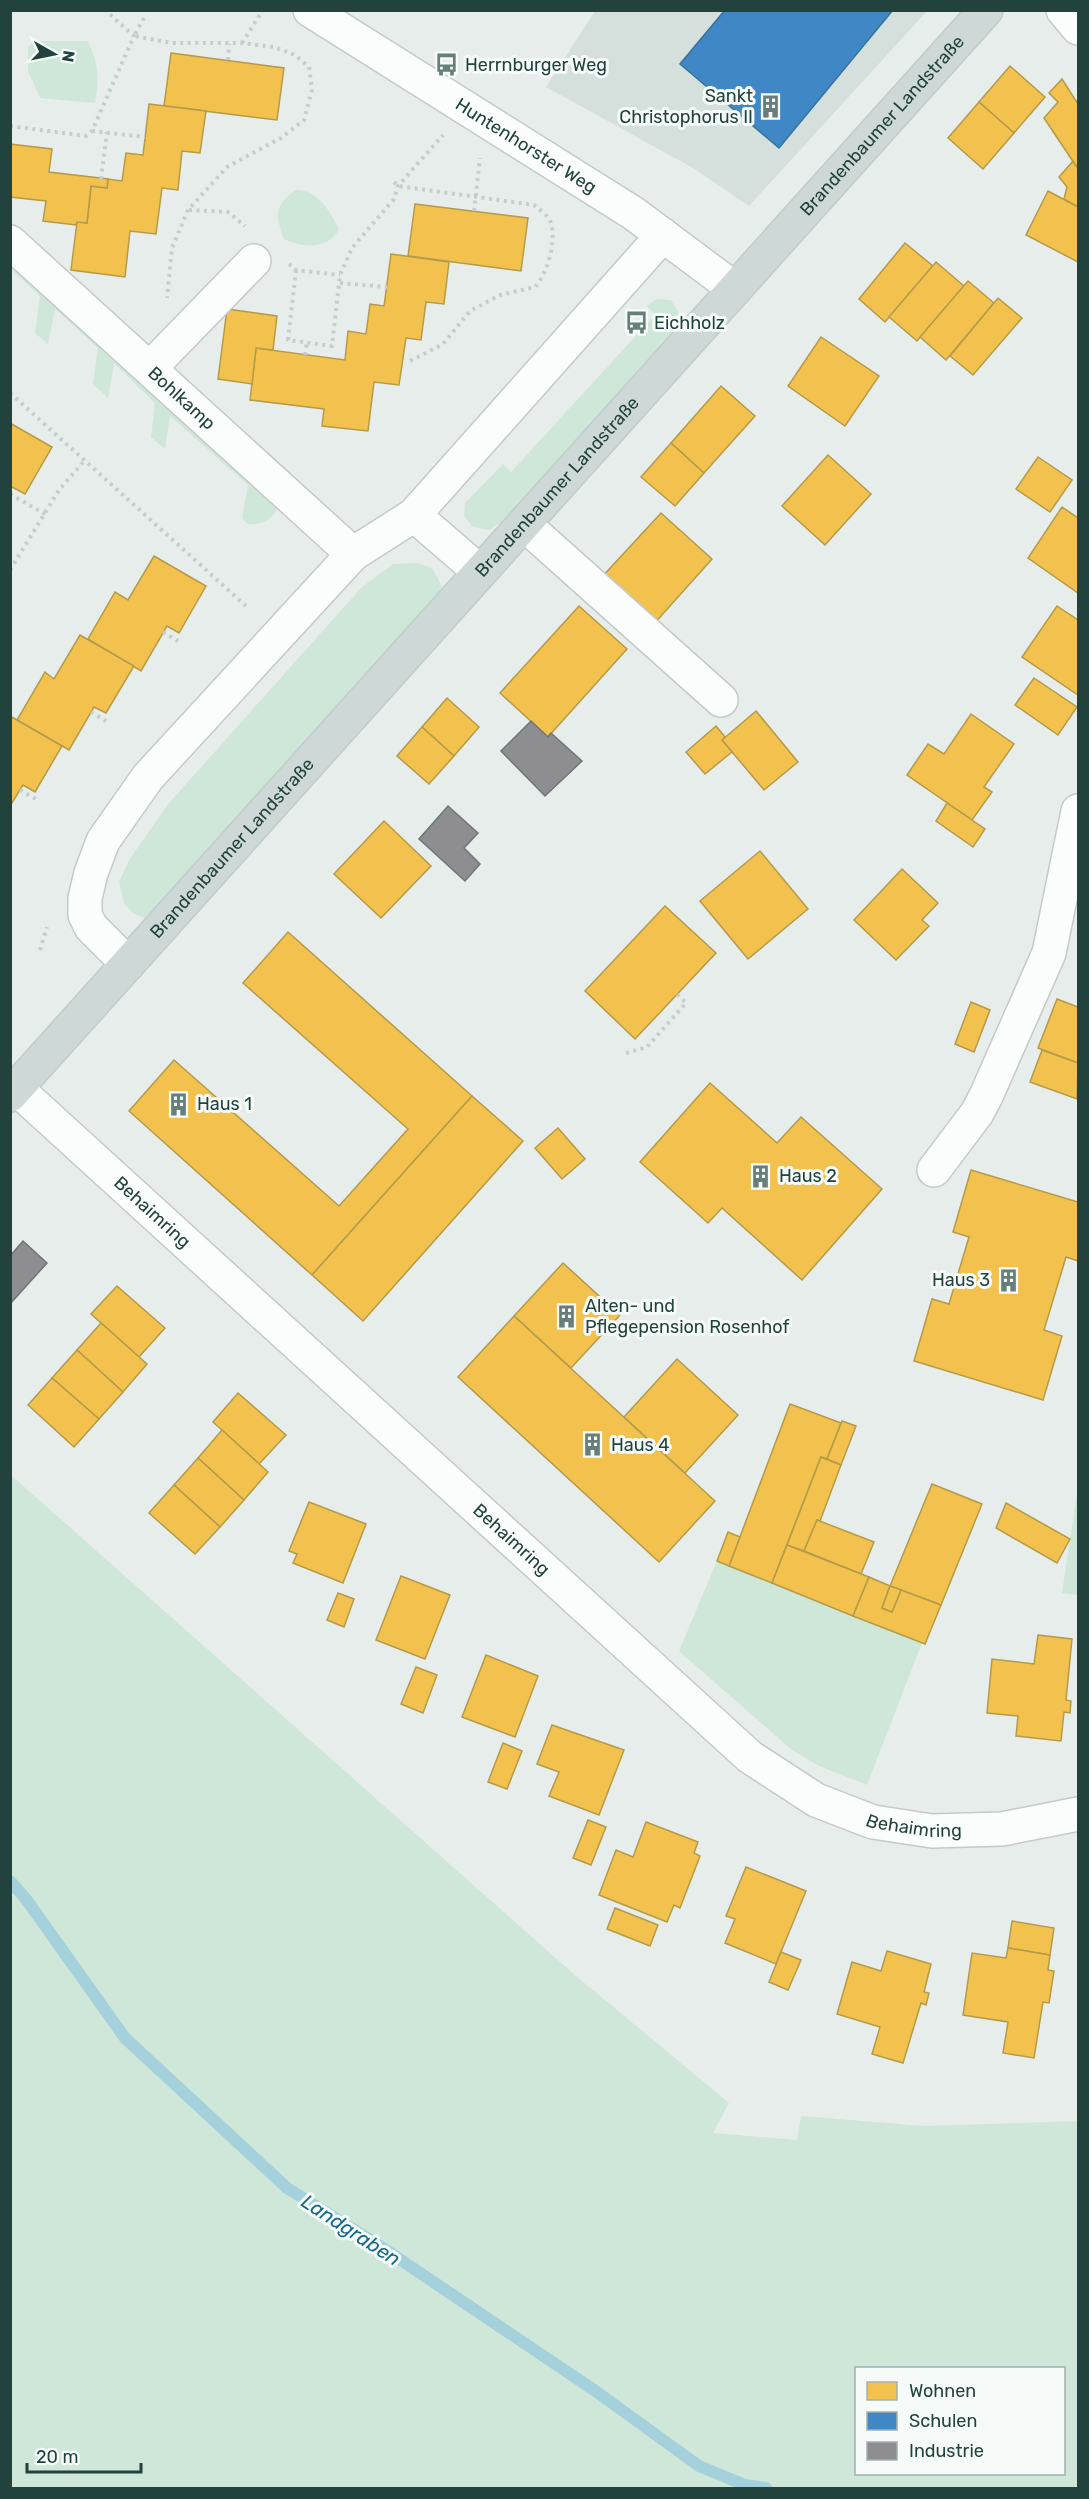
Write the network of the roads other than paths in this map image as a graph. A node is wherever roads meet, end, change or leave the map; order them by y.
1 (310, 10) edge
2 (986, 10) edge
3 (1063, 10) edge
4 (1078, 28) edge
5 (663, 235) junction
6 (10, 242) edge
7 (254, 261) dead end
8 (735, 289) junction
9 (150, 368) junction
10 (414, 515) junction
11 (524, 524) junction
12 (353, 554) junction
13 (480, 572) junction
14 (721, 700) dead end
15 (1078, 811) edge
16 (128, 964) junction
17 (14, 1092) edge
18 (934, 1170) dead end
19 (1078, 1814) edge

1 - 5 street, Huntenhorster Weg
2 - 8 main road, Brandenbaumer Landstraße
3 - 4 street
5 - 8 street, Huntenhorster Weg
5 - 10 street
6 - 9 street, Bohlkamp
7 - 9 street
8 - 11 main road, Brandenbaumer Landstraße
9 - 12 street, Bohlkamp
10 - 12 street
10 - 13 street
11 - 13 main road, Brandenbaumer Landstraße
11 - 14 street
12 - 16 street
13 - 16 main road, Brandenbaumer Landstraße
15 - 18 street
16 - 17 main road, Brandenbaumer Landstraße
17 - 19 street, Behaimring

